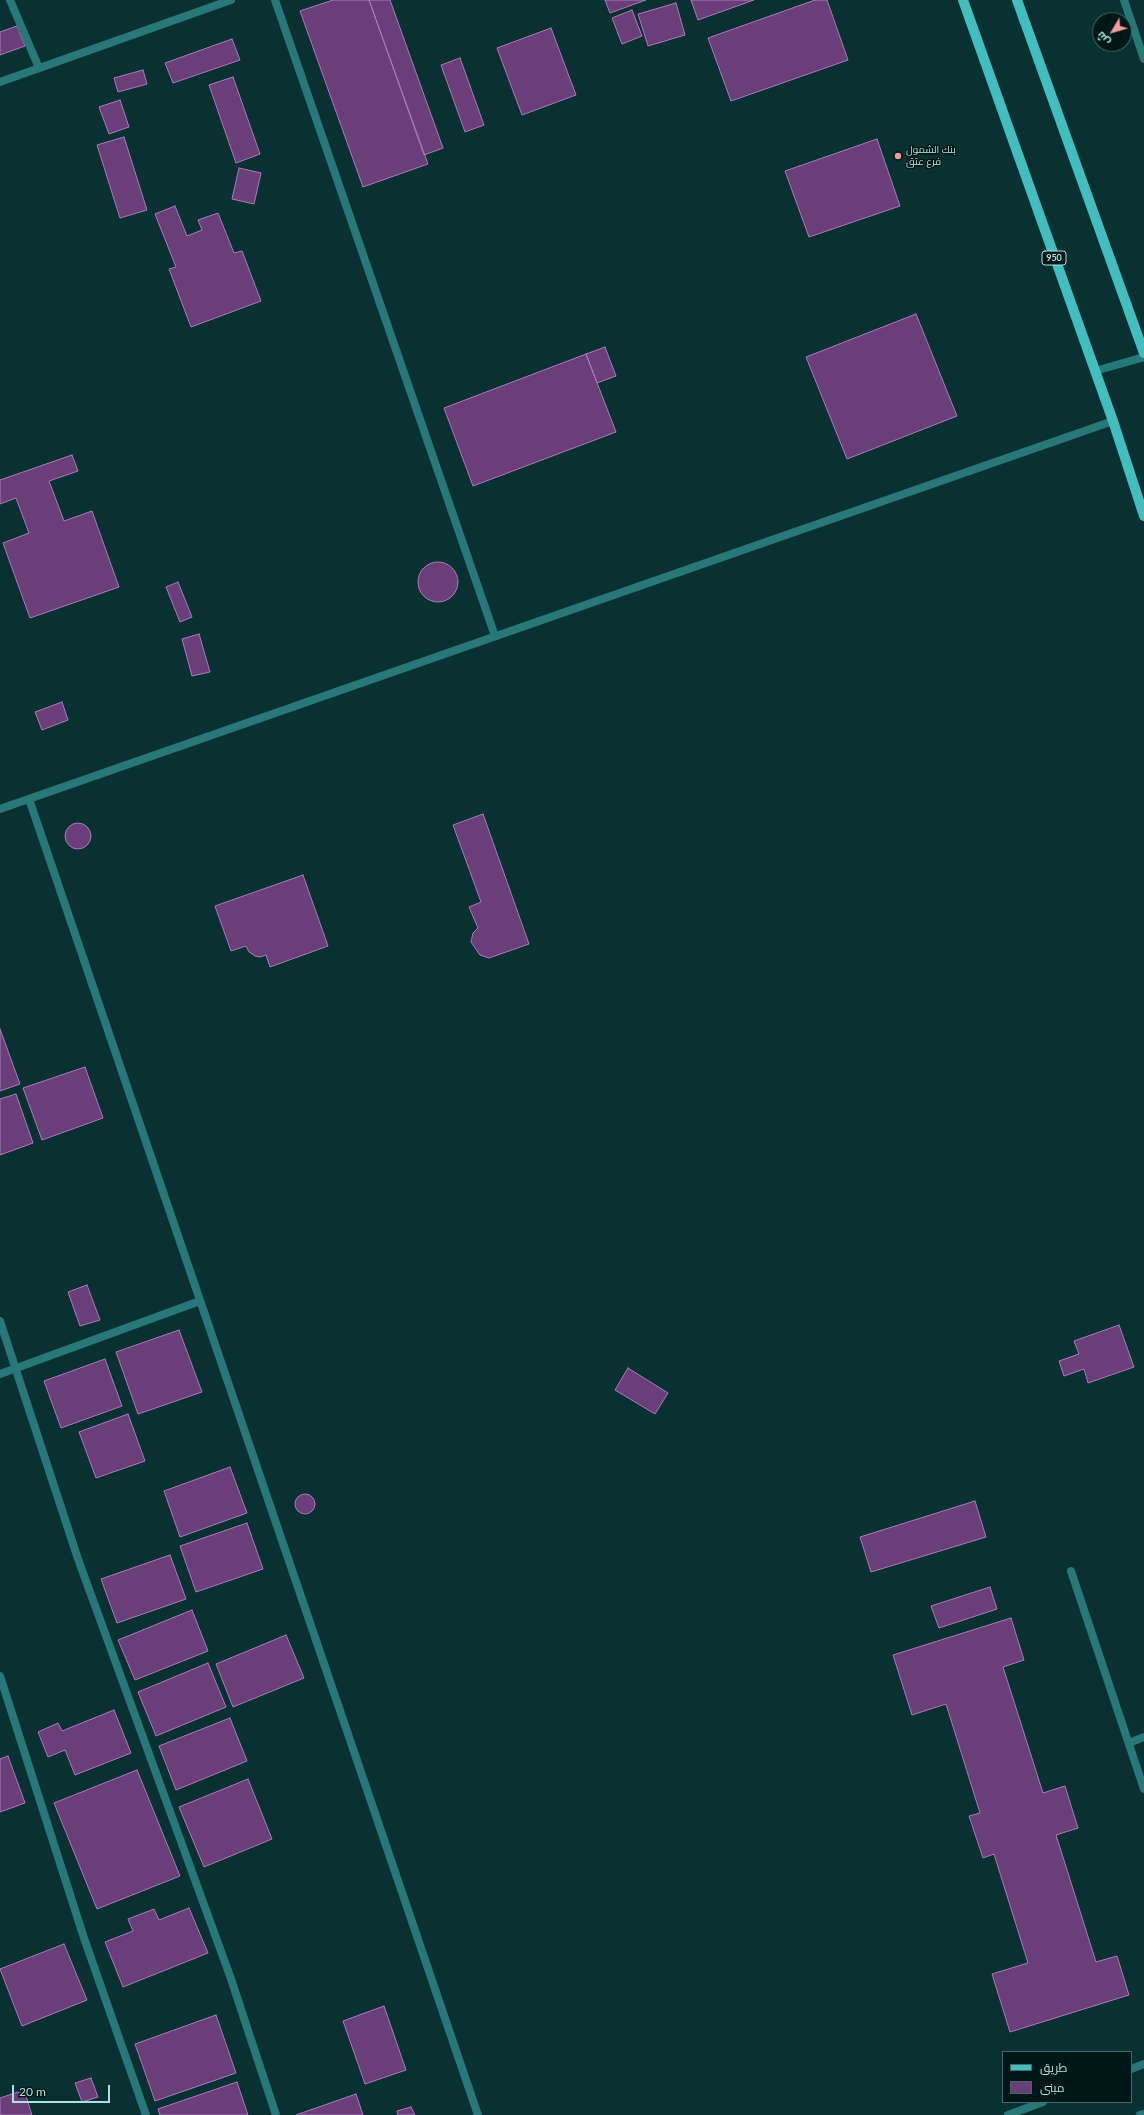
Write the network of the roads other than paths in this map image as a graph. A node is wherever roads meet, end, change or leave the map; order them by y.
1 (10, 0) edge
2 (231, 0) edge
3 (275, 0) edge
4 (963, 0) edge
5 (1017, 0) edge
6 (1124, 0) edge
7 (1142, 46) edge
8 (1144, 59) edge
9 (38, 68) junction
10 (0, 82) edge
11 (1144, 353) edge
12 (1144, 357) edge
13 (1095, 371) junction
14 (1113, 421) junction
15 (1144, 516) edge
16 (495, 636) junction
17 (29, 799) junction
18 (0, 809) edge
19 (200, 1301) junction
20 (0, 1321) edge
21 (16, 1368) junction
22 (0, 1374) edge
23 (1071, 1571) dead end
24 (0, 1676) edge
25 (1144, 1737) edge
26 (1129, 1743) junction
27 (1144, 1790) edge
28 (1144, 2064) edge
29 (1132, 2069) edge
30 (1040, 2103) edge
31 (1144, 2114) edge
32 (146, 2115) edge
33 (276, 2115) edge
34 (478, 2115) edge
35 (1008, 2115) edge
36 (1140, 2115) edge

1 - 9 street
2 - 9 street
3 - 16 street
4 - 13 main road, 950 / 950
5 - 11 main road
6 - 7 street
7 - 8 street
9 - 10 street
12 - 13 street
13 - 14 main road, 950 / 950
14 - 15 main road, 950 / 950
14 - 16 street
16 - 17 street
17 - 18 street
17 - 19 street
19 - 21 street
19 - 34 street
20 - 21 street
21 - 22 street
21 - 33 street
23 - 26 street
24 - 32 street
25 - 26 street
26 - 27 street
28 - 29 street
30 - 35 street
31 - 36 street

